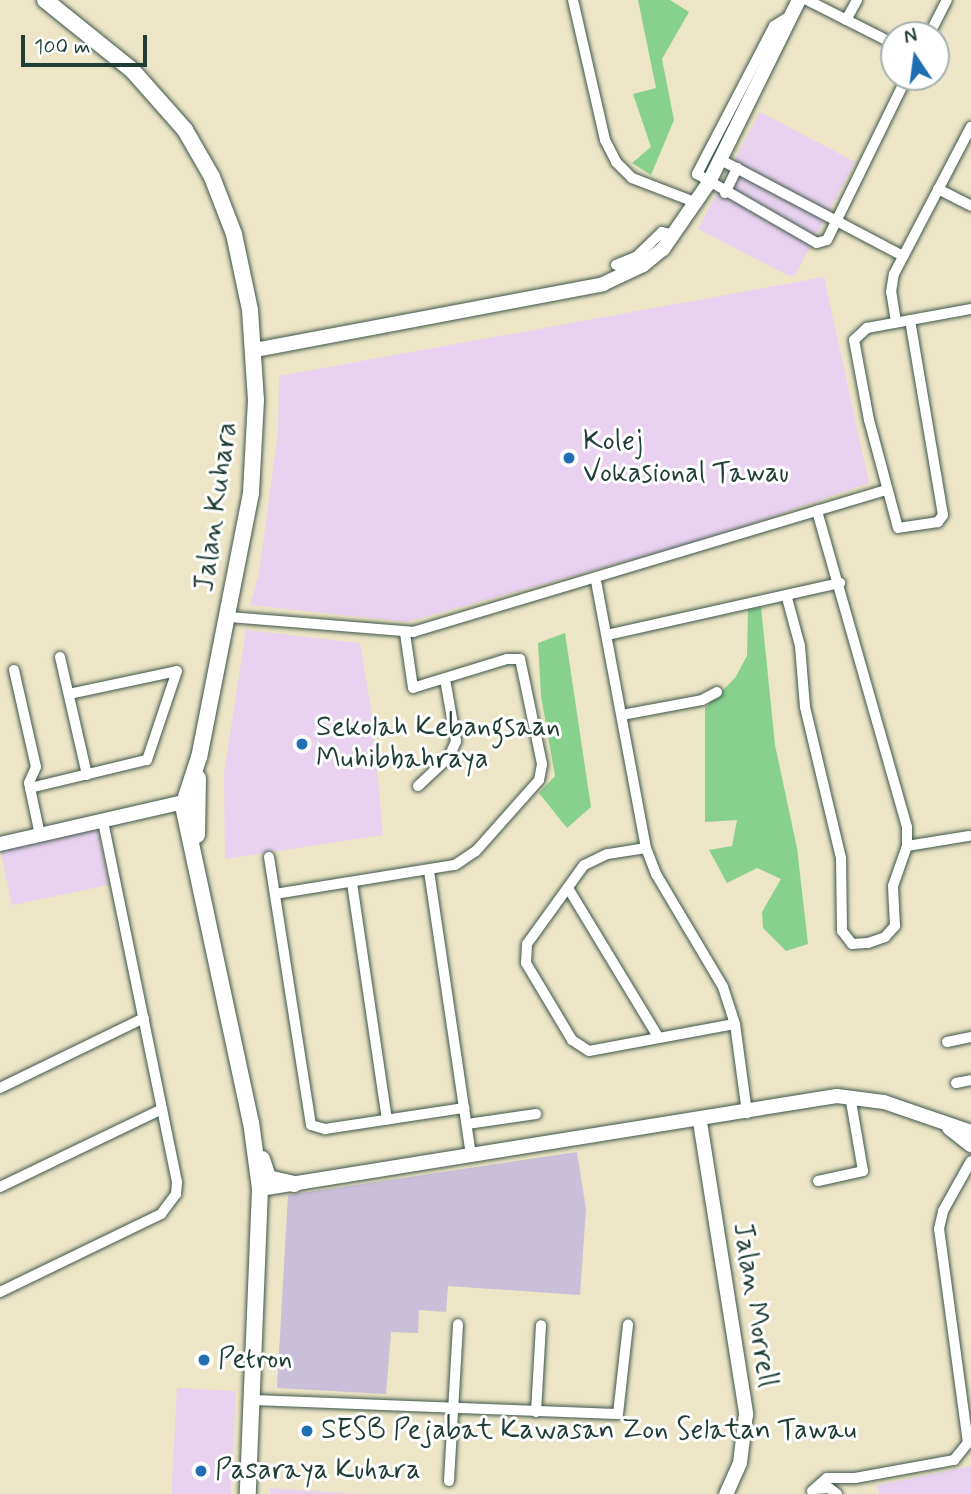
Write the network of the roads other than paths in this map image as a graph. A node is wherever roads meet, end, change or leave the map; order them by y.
1 (44, 0) edge
2 (573, 0) edge
3 (799, 0) edge
4 (807, 0) edge
5 (857, 0) edge
6 (947, 0) edge
7 (790, 16) junction
8 (846, 20) junction
9 (936, 21) edge
10 (880, 37) edge
11 (901, 91) edge
12 (971, 127) edge
13 (721, 160) junction
14 (737, 169) junction
15 (708, 184) junction
16 (938, 190) junction
17 (725, 193) junction
18 (696, 203) junction
19 (971, 206) edge
20 (837, 218) junction
21 (674, 235) junction
22 (903, 256) junction
23 (616, 265) dead end
24 (971, 309) edge
25 (910, 320) junction
26 (897, 322) junction
27 (254, 350) junction
28 (885, 490) junction
29 (817, 511) junction
30 (596, 581) junction
31 (840, 583) junction
32 (787, 598) junction
33 (228, 617) junction
34 (405, 634) junction
35 (607, 635) junction
36 (60, 657) dead end
37 (14, 670) dead end
38 (444, 679) junction
39 (717, 692) dead end
40 (69, 694) junction
41 (622, 715) junction
42 (87, 775) junction
43 (418, 786) dead end
44 (30, 788) junction
45 (190, 807) junction
46 (103, 820) junction
47 (40, 835) junction
48 (969, 836) edge
49 (0, 844) edge
50 (907, 846) junction
51 (646, 848) junction
52 (270, 857) dead end
53 (429, 871) junction
54 (352, 883) junction
55 (568, 888) junction
56 (275, 894) junction
57 (144, 1018) junction
58 (735, 1024) junction
59 (971, 1037) edge
60 (659, 1038) junction
61 (947, 1041) dead end
62 (971, 1080) edge
63 (956, 1083) dead end
64 (0, 1088) edge
65 (850, 1096) junction
66 (464, 1108) junction
67 (162, 1109) junction
68 (747, 1113) junction
69 (536, 1114) dead end
70 (387, 1119) junction
71 (251, 1122) junction
72 (700, 1122) junction
73 (467, 1124) junction
74 (945, 1125) junction
75 (971, 1132) edge
76 (971, 1145) edge
77 (471, 1157) junction
78 (971, 1161) edge
79 (967, 1174) edge
80 (818, 1181) dead end
81 (294, 1184) junction
82 (0, 1187) edge
83 (260, 1189) junction
84 (260, 1220) junction
85 (0, 1292) edge
86 (458, 1324) dead end
87 (541, 1325) dead end
88 (628, 1325) dead end
89 (252, 1400) junction
90 (453, 1409) junction
91 (536, 1412) junction
92 (855, 1478) junction
93 (450, 1481) dead end
94 (811, 1492) edge
95 (248, 1494) edge
96 (726, 1494) edge
97 (839, 1494) edge

1 - 27 main road, Jalan Kuhara
2 - 18 street
3 - 7 street
4 - 8 street
5 - 8 street
6 - 9 street
7 - 13 street
7 - 15 street
8 - 10 street
11 - 20 street
12 - 16 street
13 - 14 street
13 - 15 street
14 - 17 street
14 - 20 street
15 - 17 street
15 - 18 street
16 - 19 street
16 - 22 street
17 - 20 street
18 - 21 street
20 - 22 street
21 - 23 street
21 - 27 street
22 - 26 street
24 - 25 street
25 - 26 street
25 - 28 street
26 - 28 street
27 - 33 main road, Jalan Kuhara
28 - 29 street
29 - 30 street
29 - 31 street
30 - 34 street
30 - 35 street
31 - 32 street
31 - 50 street
32 - 35 street
32 - 50 street
33 - 34 street
33 - 45 main road, Jalan Kuhara
34 - 38 street
35 - 41 street
36 - 40 street
37 - 44 street
38 - 43 street
38 - 53 street
39 - 41 street
40 - 42 street
40 - 42 street
41 - 51 street
42 - 44 street
44 - 47 street
45 - 46 street
45 - 71 main road, Jalan Kuhara
46 - 47 street
46 - 57 street
47 - 49 street
48 - 50 street
51 - 55 street
51 - 58 street
52 - 56 street
53 - 54 street
53 - 66 street
54 - 56 street
54 - 70 street
55 - 60 street
55 - 60 street
56 - 70 street
57 - 64 street
57 - 67 street
58 - 60 street
58 - 68 street
59 - 61 street
62 - 63 street
65 - 68 street
65 - 74 street
65 - 80 street
66 - 70 street
66 - 73 street
67 - 82 street
67 - 85 street
68 - 72 street
69 - 73 street
71 - 81 main road
71 - 83 main road
72 - 77 street
72 - 96 street, Jalan Morrell
73 - 77 street
74 - 75 street
74 - 76 street
77 - 81 street
78 - 79 street
79 - 92 street
81 - 83 street
81 - 84 main road
83 - 84 main road
84 - 89 main road
86 - 90 street
87 - 91 street
88 - 91 street
89 - 90 street
89 - 95 main road
90 - 91 street
90 - 93 street
92 - 94 street
92 - 97 street
94 - 97 street

